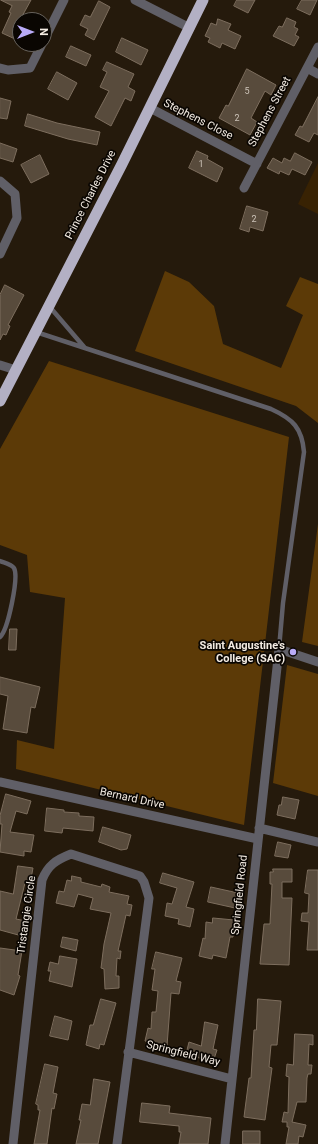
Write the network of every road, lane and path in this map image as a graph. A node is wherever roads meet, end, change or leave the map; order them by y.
1 (64, 0) edge
2 (135, 0) edge
3 (203, 0) edge
4 (52, 24) edge
5 (190, 28) junction
6 (318, 47) edge
7 (38, 52) edge
8 (0, 68) edge
9 (307, 68) junction
10 (318, 74) edge
11 (150, 108) junction
12 (257, 164) junction
13 (0, 181) edge
14 (244, 188) dead end
15 (0, 254) edge
16 (50, 306) junction
17 (36, 332) junction
18 (85, 348) junction
19 (0, 364) edge
20 (16, 370) junction
21 (0, 401) edge
22 (0, 562) edge
23 (0, 637) edge
24 (280, 649) junction
25 (318, 662) edge
26 (0, 782) edge
27 (259, 828) junction
28 (258, 839) junction
29 (318, 842) edge
30 (128, 1052) junction
31 (232, 1079) junction
32 (13, 1144) edge
33 (117, 1144) edge
34 (225, 1144) edge

1 - 4 street
2 - 5 street
3 - 5 highway, Prince Charles Drive
5 - 11 highway, Prince Charles Drive
6 - 9 street, Stephens Street
7 - 8 street
9 - 10 street
9 - 12 street, Stephens Street
11 - 12 street, Stephens Close
11 - 16 highway, Prince Charles Drive
12 - 14 street, Stephens Street
13 - 15 street
16 - 17 highway, Prince Charles Drive
16 - 18 lane
17 - 18 lane
17 - 20 highway, Prince Charles Drive
18 - 24 lane
19 - 20 street
20 - 21 highway, Prince Charles Drive
22 - 23 lane
24 - 25 street
24 - 27 street, Springfield Road
26 - 28 street, Bernard Drive
27 - 28 street, Springfield Road
27 - 29 street
28 - 31 street, Springfield Road
30 - 31 street, Springfield Way
30 - 32 street, Tristangie Circle
30 - 33 street, Tristangie Circle
31 - 34 street, Springfield Road

